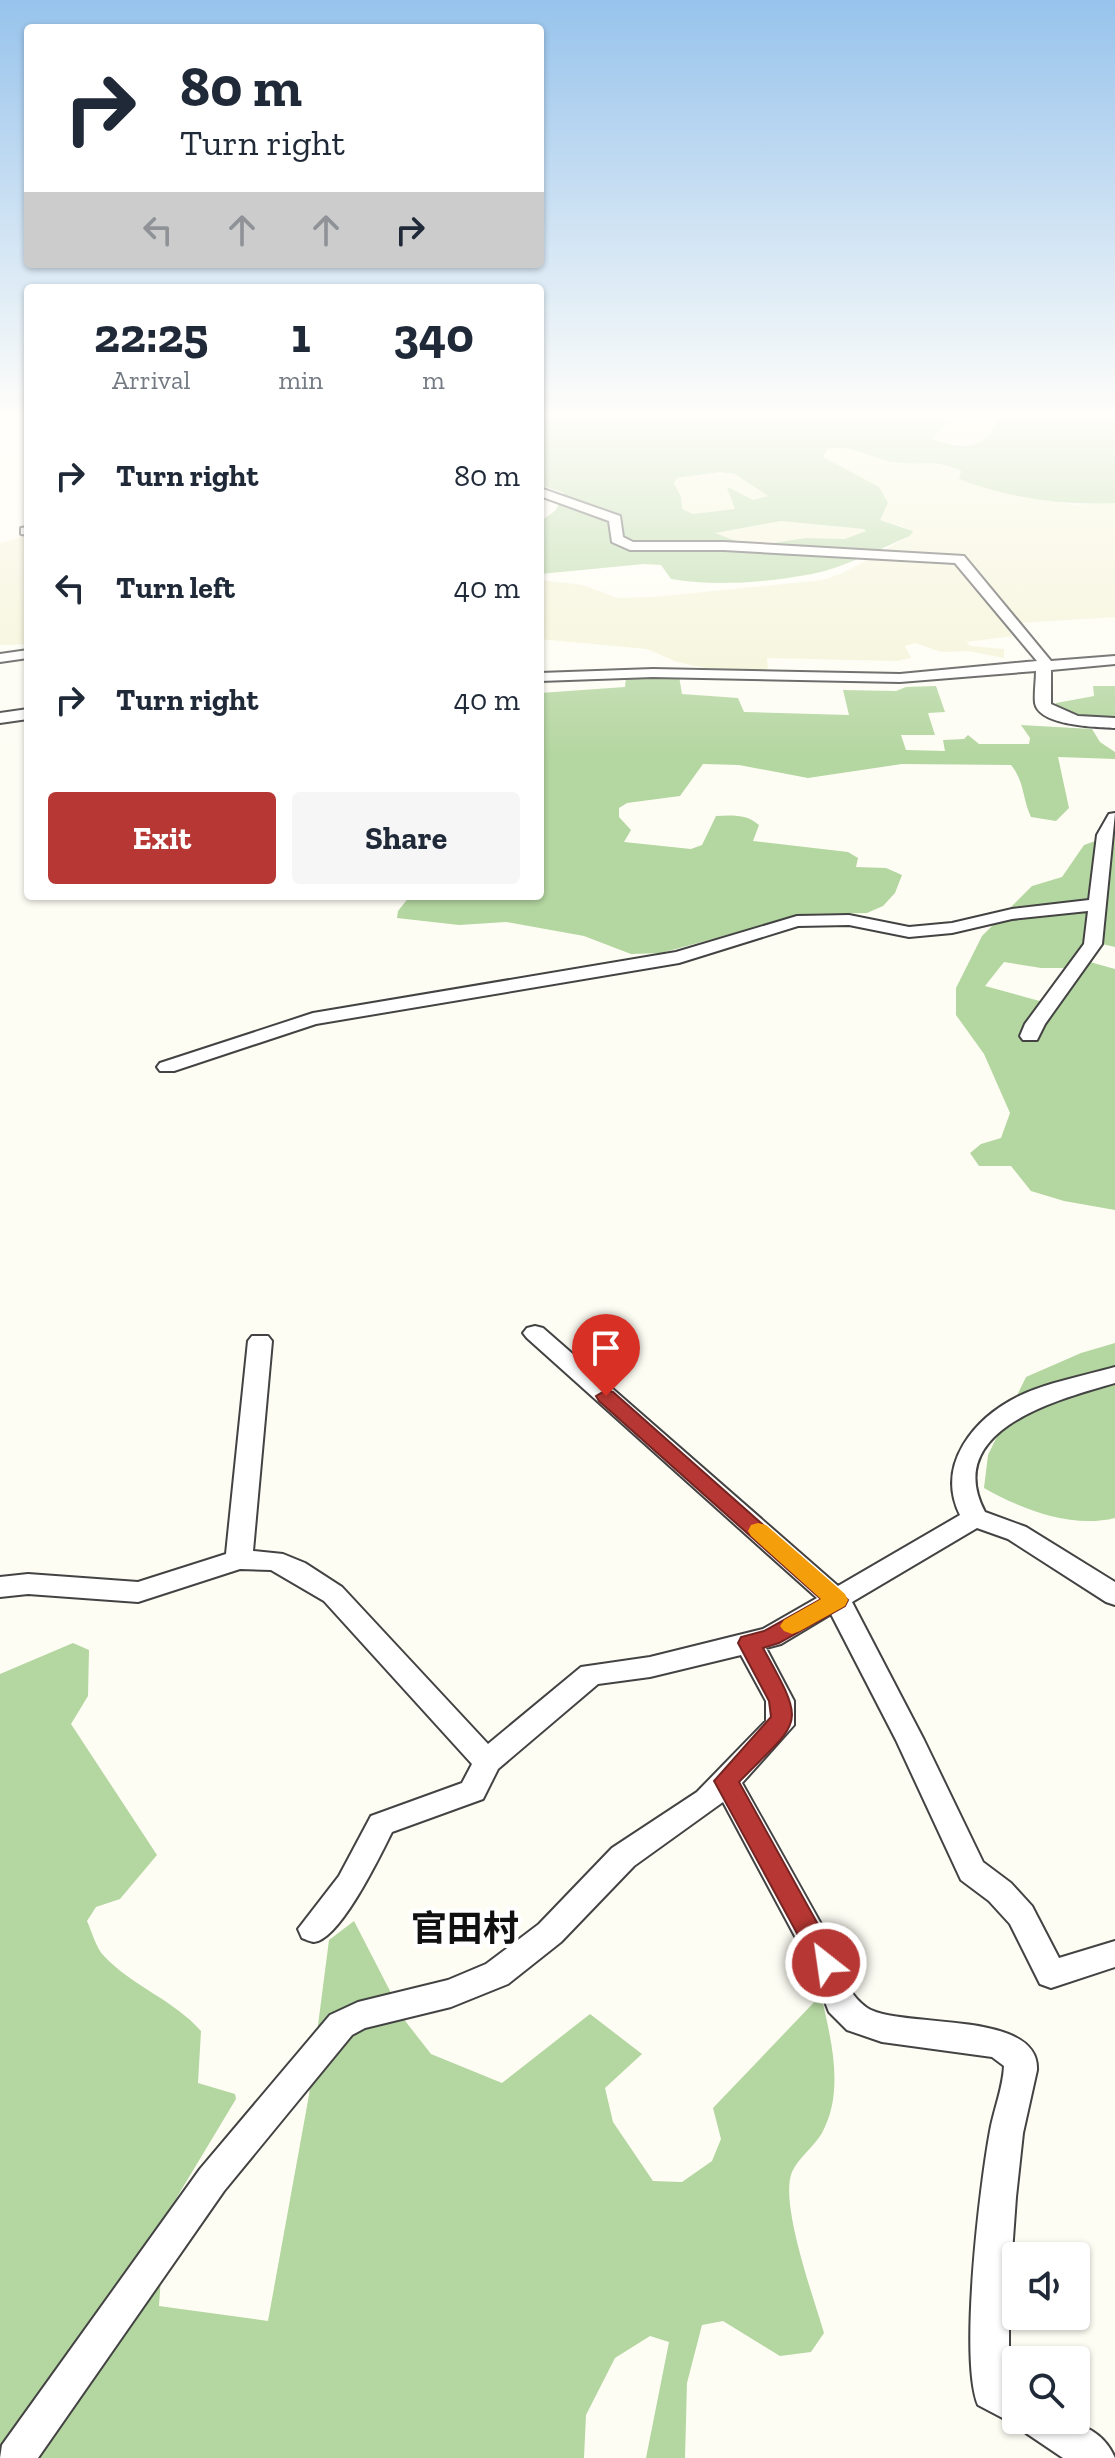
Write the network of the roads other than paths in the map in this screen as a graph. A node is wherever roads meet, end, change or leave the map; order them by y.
1 (616, 528) edge
2 (24, 655) edge
3 (0, 658) edge
4 (1115, 660) edge
5 (1042, 666) junction
6 (544, 677) edge
7 (24, 715) edge
8 (0, 718) edge
9 (1115, 723) edge
10 (1115, 818) edge
11 (1097, 905) junction
12 (1030, 1036) dead end
13 (167, 1067) dead end
14 (535, 1333) dead end
15 (260, 1341) dead end
16 (1115, 1375) edge
17 (975, 1518) junction
18 (239, 1560) junction
19 (0, 1587) edge
20 (1115, 1595) edge
21 (837, 1600) junction
22 (749, 1643) junction
23 (487, 1762) junction
24 (726, 1781) junction
25 (313, 1929) dead end
26 (1115, 1954) edge
27 (1002, 2398) edge
28 (1060, 2434) edge
29 (15, 2458) edge
30 (1096, 2458) edge

1 - 5 street
2 - 3 street
4 - 5 street
5 - 6 street
5 - 9 street
7 - 8 street
10 - 11 street
11 - 12 street
11 - 13 street
14 - 21 street
15 - 18 street
16 - 17 street
17 - 20 street
17 - 21 street
18 - 19 street
18 - 23 street
21 - 22 street
21 - 26 street
22 - 23 street
22 - 24 street
23 - 25 street
24 - 27 street
24 - 29 street
28 - 30 street

